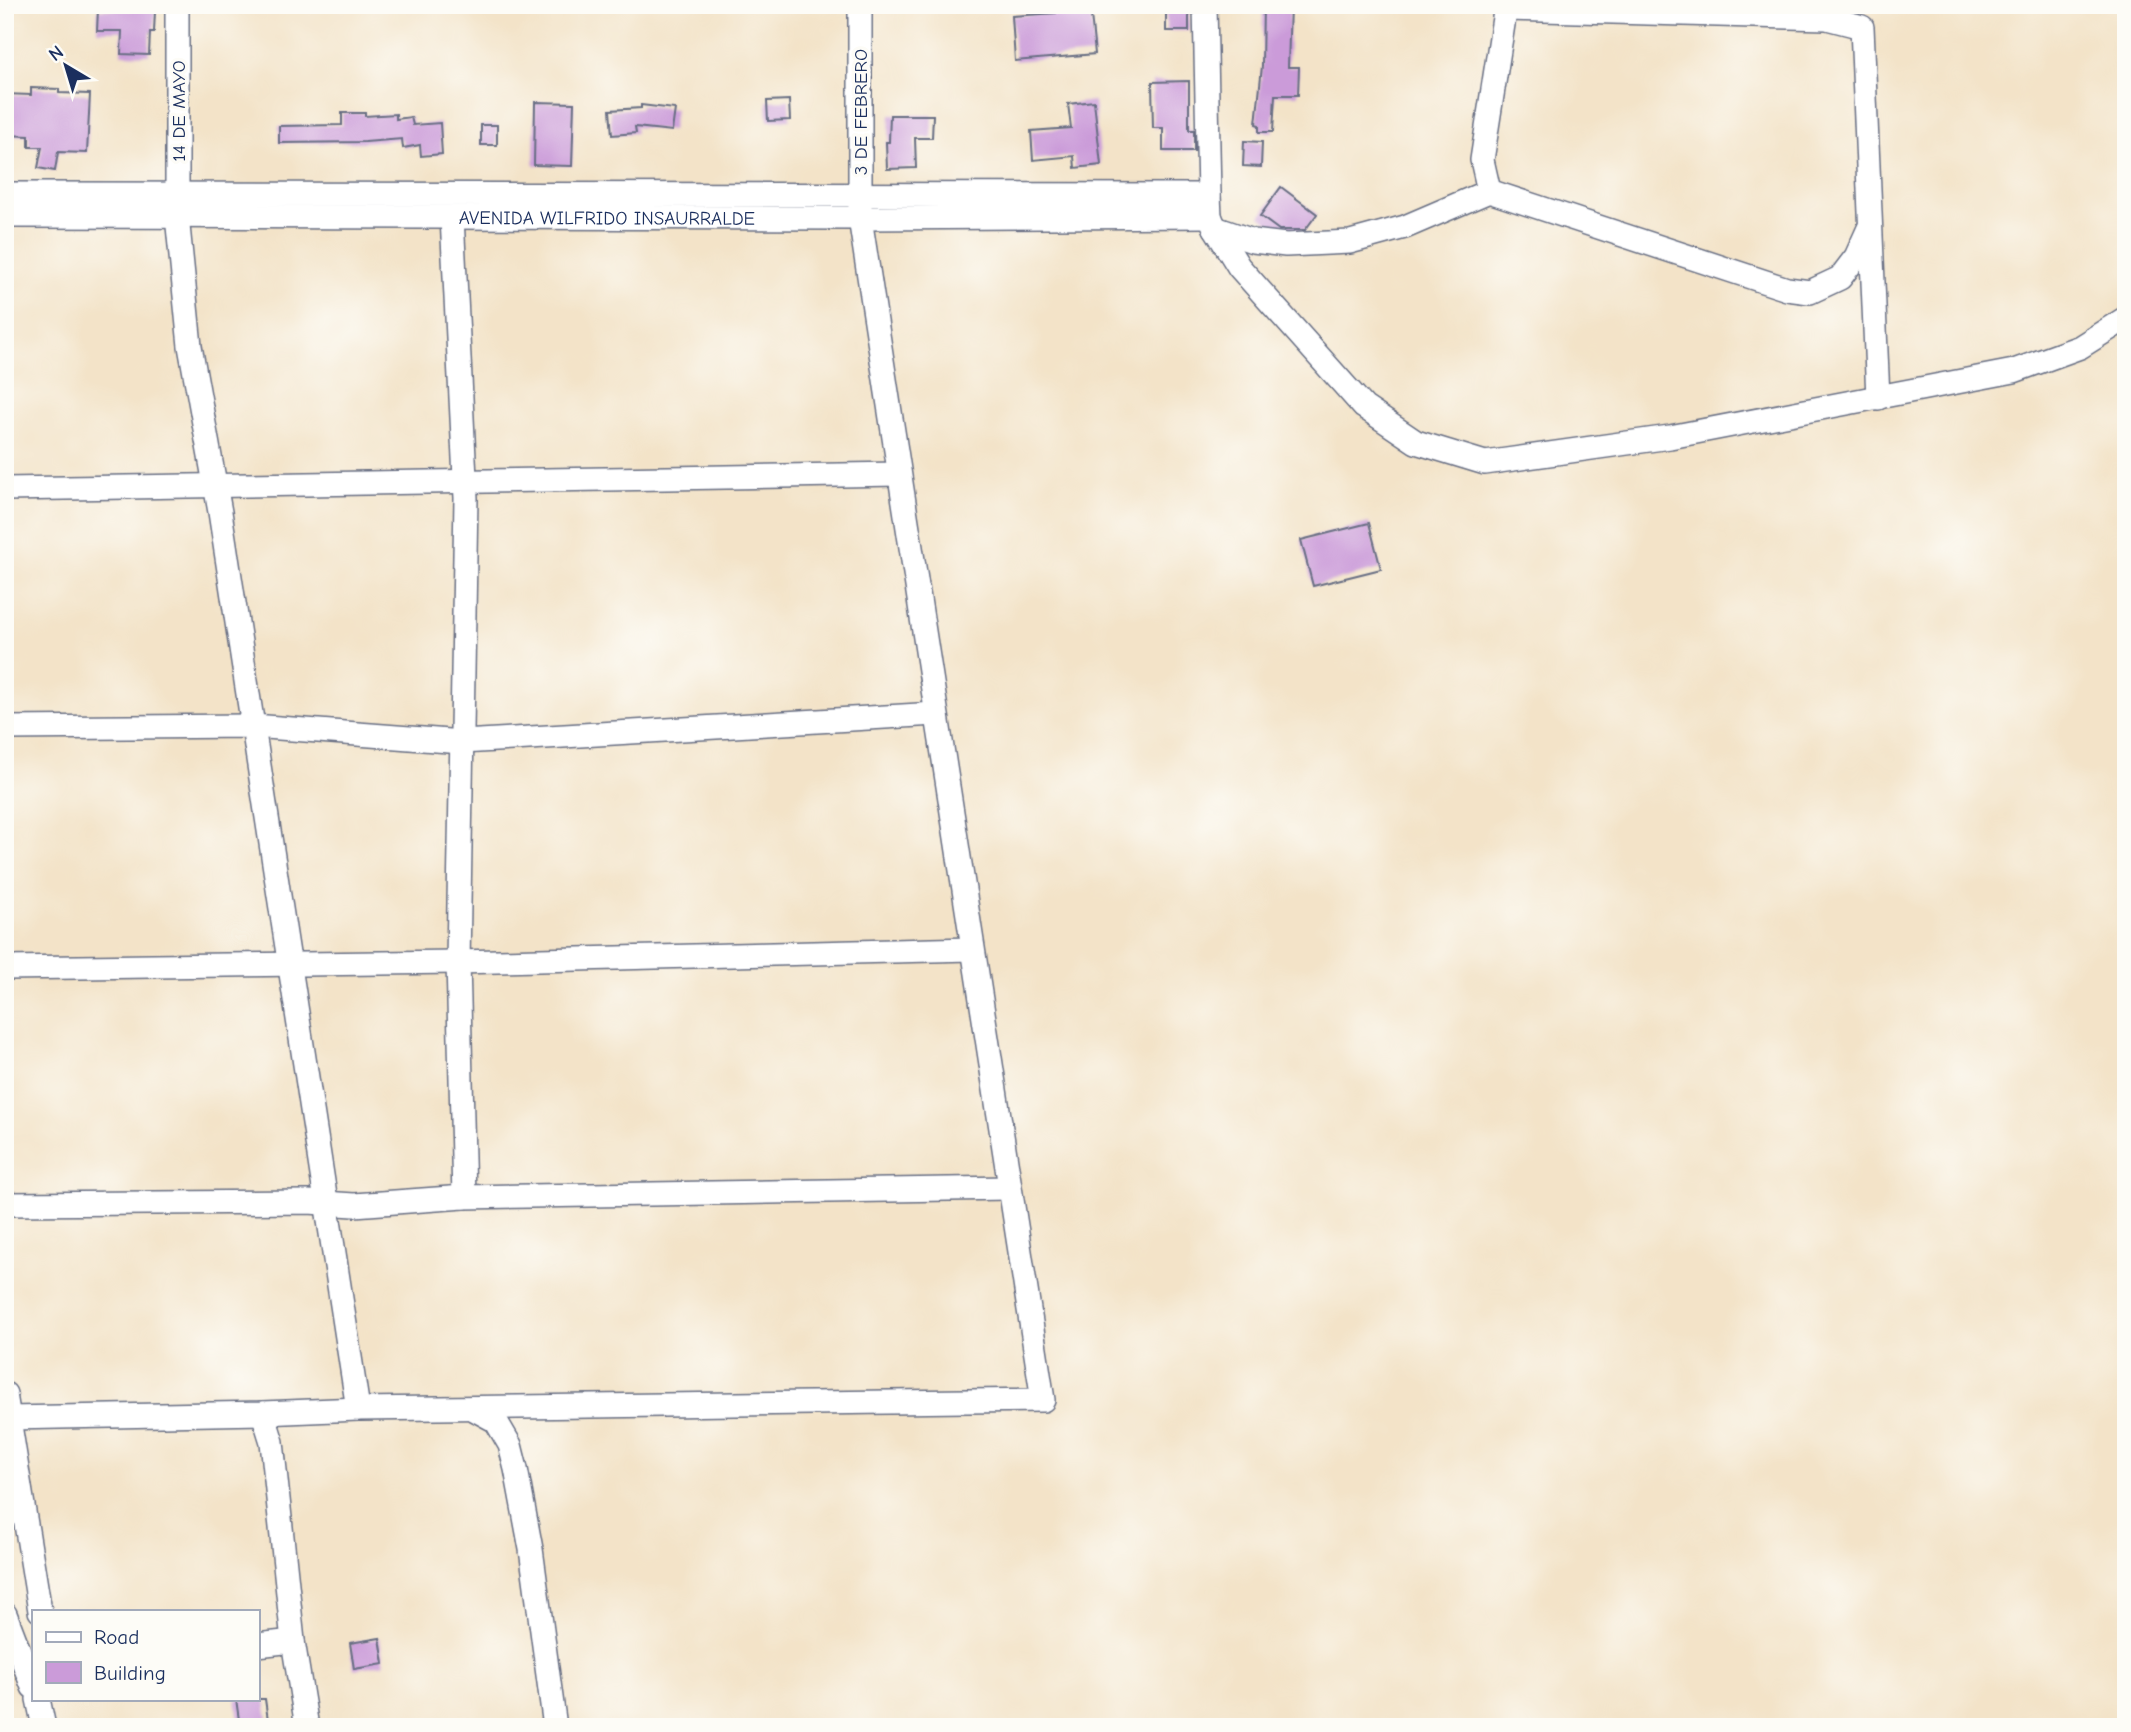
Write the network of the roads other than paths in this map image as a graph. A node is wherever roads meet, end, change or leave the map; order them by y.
1 (177, 5) edge
2 (860, 5) edge
3 (1205, 5) edge
4 (1506, 7) edge
5 (1489, 191) junction
6 (860, 193) junction
7 (5, 194) edge
8 (177, 205) junction
9 (1211, 213) junction
10 (5, 216) edge
11 (452, 216) junction
12 (860, 218) junction
13 (1872, 223) junction
14 (2126, 318) edge
15 (1878, 398) junction
16 (899, 474) junction
17 (465, 481) junction
18 (215, 485) junction
19 (5, 489) edge
20 (936, 714) junction
21 (253, 726) junction
22 (5, 728) edge
23 (461, 742) junction
24 (972, 949) junction
25 (458, 962) junction
26 (289, 963) junction
27 (5, 968) edge
28 (1009, 1188) junction
29 (464, 1197) junction
30 (327, 1203) junction
31 (5, 1204) edge
32 (5, 1394) edge
33 (472, 1408) junction
34 (358, 1409) junction
35 (263, 1413) junction
36 (9, 1418) junction
37 (39, 1607) edge
38 (5, 1611) edge
39 (293, 1641) junction
40 (259, 1645) edge
41 (32, 1681) edge
42 (307, 1727) edge
43 (555, 1727) edge

1 - 8 street, 14 DE MAYO
2 - 6 street, 3 DE FEBRERO
3 - 9 street
4 - 5 street
4 - 13 street
5 - 9 street
5 - 13 street
6 - 8 street, AVENIDA WILFRIDO INSAURRALDE
6 - 9 street, AVENIDA WILFRIDO INSAURRALDE
6 - 12 street, 3 DE FEBRERO
7 - 8 street, AVENIDA WILFRIDO INSAURRALDE
8 - 10 street, AVENIDA WILFRIDO INSAURRALDE
8 - 11 street, AVENIDA WILFRIDO INSAURRALDE
8 - 18 street, 14 DE MAYO
9 - 12 street, AVENIDA WILFRIDO INSAURRALDE
9 - 15 street
11 - 12 street, AVENIDA WILFRIDO INSAURRALDE
11 - 17 street
12 - 16 street, 3 DE FEBRERO
13 - 15 street
14 - 15 street
16 - 17 street
16 - 20 street, 3 DE FEBRERO
17 - 18 street
17 - 23 street
18 - 19 street
18 - 21 street, 14 DE MAYO
20 - 23 street
20 - 24 street, 3 DE FEBRERO
21 - 22 street
21 - 23 street
21 - 26 street, 14 DE MAYO
23 - 25 street
24 - 25 street
24 - 28 street, 3 DE FEBRERO
25 - 26 street
25 - 29 street
26 - 27 street
26 - 30 street, 14 DE MAYO
28 - 29 street
28 - 33 street, 3 DE FEBRERO
29 - 30 street
30 - 31 street
30 - 34 street, 14 DE MAYO
32 - 36 street
33 - 34 street
33 - 43 street
34 - 35 street
35 - 36 street
35 - 39 street
36 - 37 street
37 - 38 street
38 - 41 street
39 - 40 street
39 - 42 street

